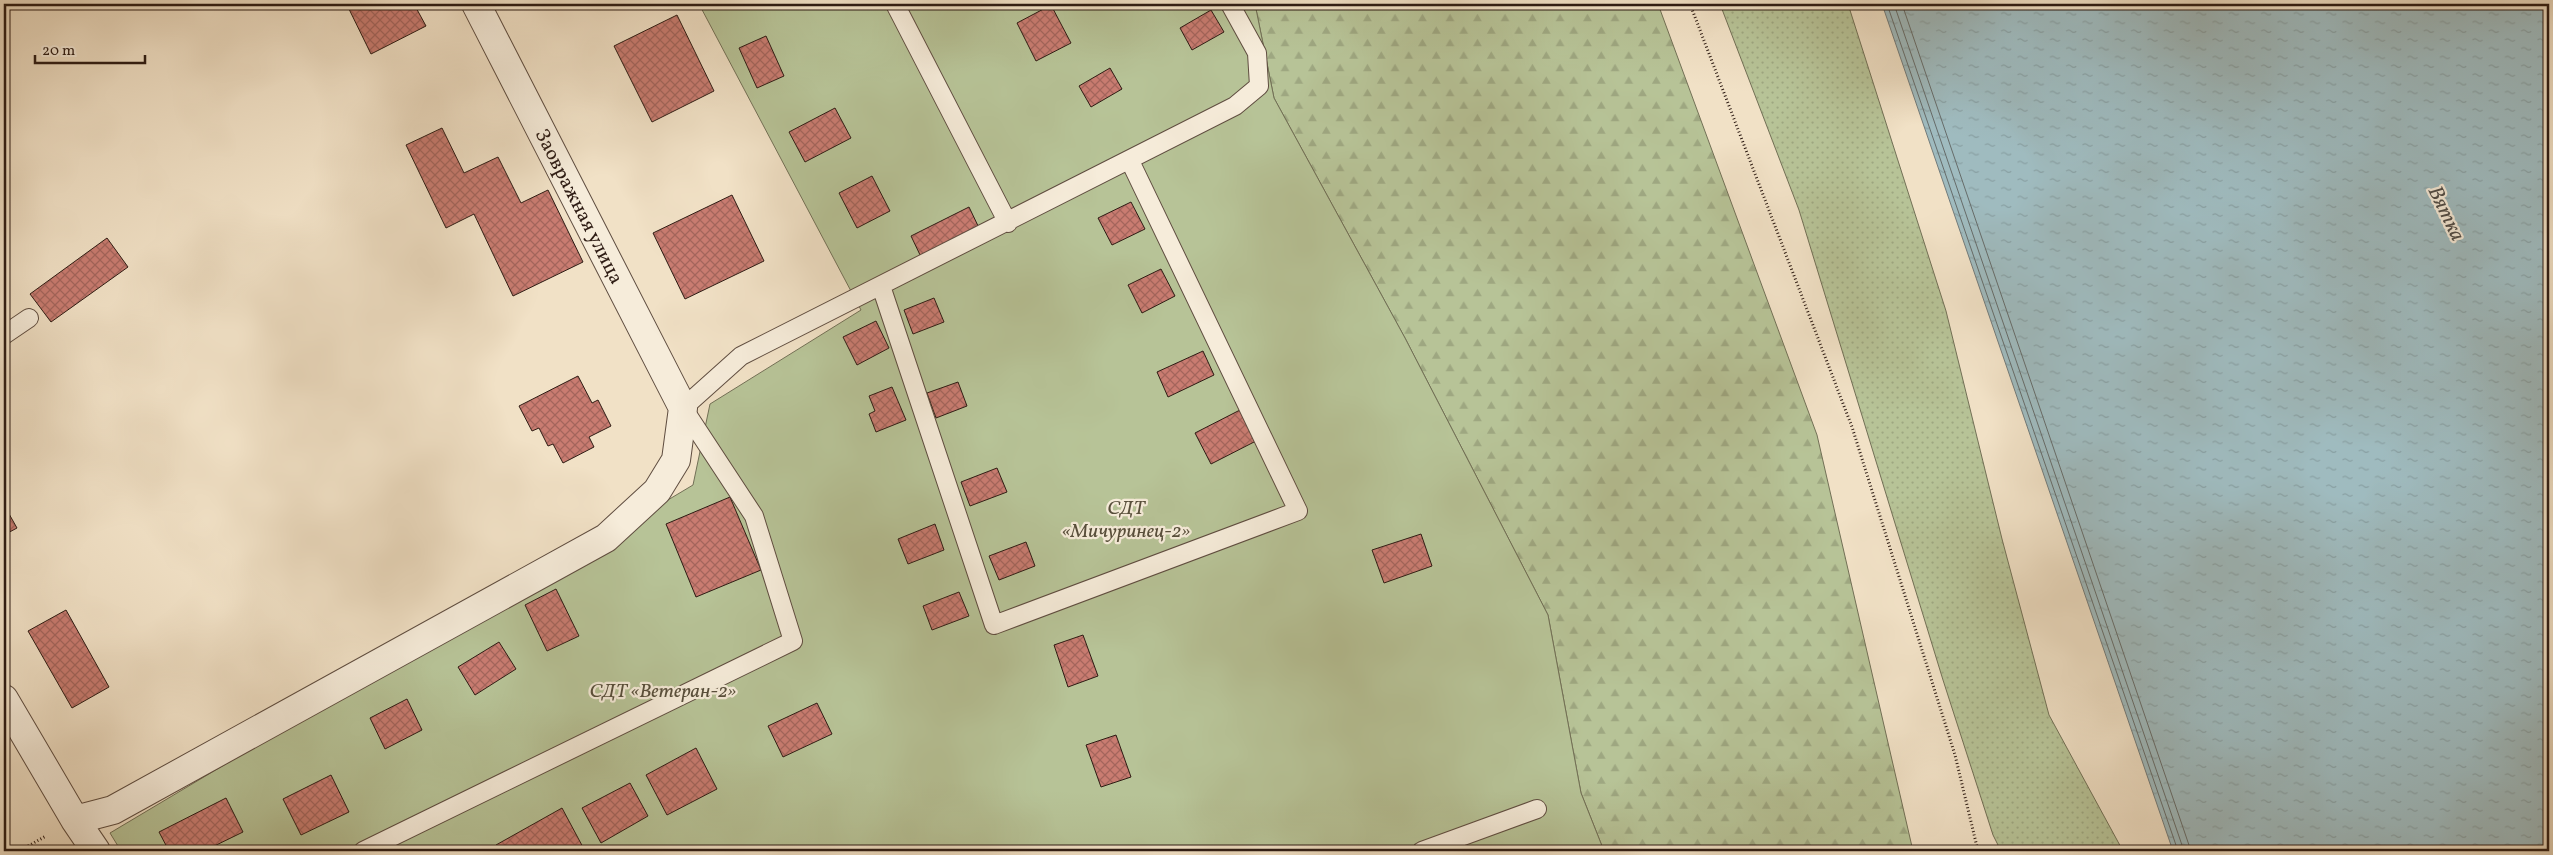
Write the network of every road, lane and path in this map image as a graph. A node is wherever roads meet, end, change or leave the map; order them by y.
1 (476, 4) edge
2 (895, 4) edge
3 (1230, 4) edge
4 (1690, 4) edge
5 (1130, 161) junction
6 (1008, 223) junction
7 (880, 286) junction
8 (29, 318) dead end
9 (4, 335) edge
10 (683, 408) junction
11 (4, 699) edge
12 (1537, 809) dead end
13 (74, 820) junction
14 (96, 851) edge
15 (363, 851) edge
16 (1422, 851) edge
17 (1978, 851) edge

1 - 10 street, Заовражная улица
2 - 6 lane
3 - 5 lane
4 - 17 path
5 - 6 lane
5 - 7 lane
6 - 7 lane
7 - 10 lane
8 - 9 lane
10 - 13 street
10 - 15 lane
11 - 13 street
12 - 16 lane
13 - 14 street

